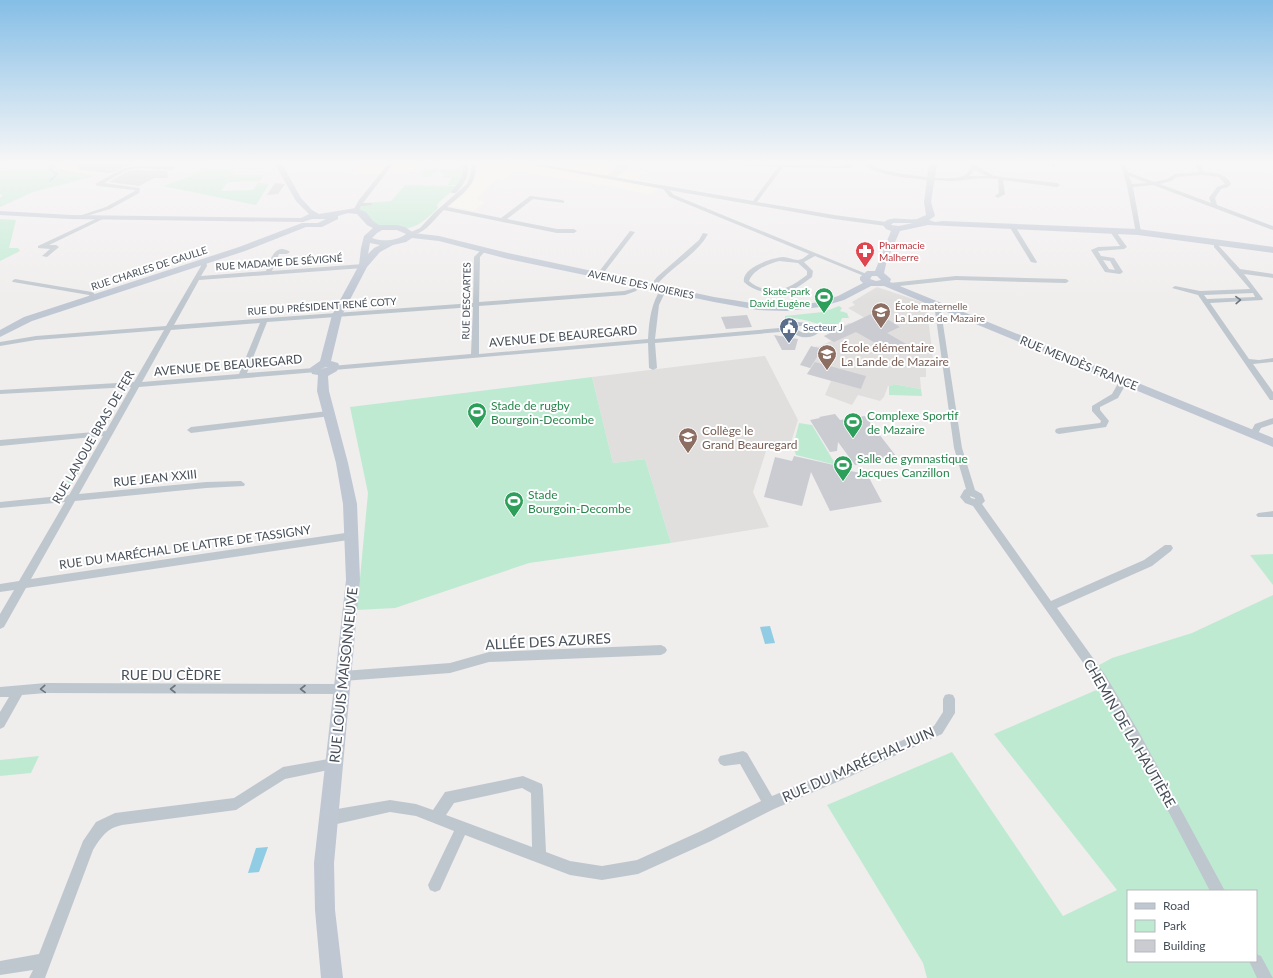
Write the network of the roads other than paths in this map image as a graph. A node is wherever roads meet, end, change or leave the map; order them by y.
1 (103, 210) edge
2 (304, 210) edge
3 (353, 210) edge
4 (359, 210) edge
5 (441, 210) edge
6 (451, 210) edge
7 (516, 210) edge
8 (705, 210) edge
9 (792, 210) edge
10 (928, 210) edge
11 (1134, 210) edge
12 (1227, 210) edge
13 (0, 213) edge
14 (81, 217) junction
15 (104, 217) junction
16 (308, 218) junction
17 (326, 219) junction
18 (927, 219) junction
19 (502, 220) junction
20 (886, 224) junction
21 (1012, 226) junction
22 (382, 228) junction
23 (1273, 228) edge
24 (896, 230) junction
25 (1112, 230) junction
26 (574, 231) dead end
27 (632, 232) dead end
28 (1138, 232) junction
29 (410, 233) junction
30 (705, 234) dead end
31 (370, 235) junction
32 (393, 241) junction
33 (1218, 244) junction
34 (484, 250) junction
35 (1273, 250) edge
36 (287, 252) dead end
37 (814, 254) junction
38 (45, 256) dead end
39 (1099, 258) dead end
40 (204, 262) junction
41 (800, 262) junction
42 (1034, 262) dead end
43 (363, 266) junction
44 (1239, 271) junction
45 (268, 273) junction
46 (600, 274) junction
47 (1273, 276) edge
48 (197, 278) junction
49 (868, 279) junction
50 (16, 281) dead end
51 (885, 281) junction
52 (1066, 281) dead end
53 (641, 284) junction
54 (653, 286) junction
55 (664, 288) junction
56 (1175, 288) dead end
57 (1253, 291) junction
58 (1200, 293) junction
59 (93, 298) junction
60 (1205, 301) junction
61 (476, 304) junction
62 (940, 306) junction
63 (337, 315) junction
64 (264, 321) junction
65 (168, 328) junction
66 (793, 329) dead end
67 (0, 334) edge
68 (651, 341) junction
69 (0, 344) edge
70 (474, 356) junction
71 (1273, 360) edge
72 (1246, 361) junction
73 (324, 368) junction
74 (653, 368) dead end
75 (242, 376) junction
76 (1123, 382) junction
77 (137, 384) junction
78 (0, 392) edge
79 (1273, 398) edge
80 (328, 414) junction
81 (1273, 421) edge
82 (191, 430) dead end
83 (1059, 431) dead end
84 (109, 433) junction
85 (1253, 435) junction
86 (0, 443) edge
87 (1273, 443) edge
88 (241, 484) dead end
89 (72, 498) junction
90 (0, 505) edge
91 (1273, 514) edge
92 (1261, 515) dead end
93 (352, 536) junction
94 (1168, 548) dead end
95 (22, 585) junction
96 (0, 588) edge
97 (1050, 606) junction
98 (0, 624) edge
99 (661, 650) dead end
100 (342, 683) junction
101 (18, 691) junction
102 (0, 692) edge
103 (949, 699) dead end
104 (0, 723) edge
105 (724, 760) dead end
106 (334, 764) junction
107 (769, 804) junction
108 (436, 817) junction
109 (328, 819) junction
110 (462, 828) junction
111 (539, 855) junction
112 (435, 885) dead end
113 (1217, 890) edge
114 (43, 961) junction
115 (1257, 962) edge
116 (0, 968) edge
117 (36, 978) edge
118 (332, 978) edge
119 (1265, 978) edge

1 - 14 street
2 - 16 street
3 - 17 street
4 - 22 street
5 - 29 street
6 - 19 street
7 - 19 street
8 - 37 street
9 - 20 street
10 - 18 street
11 - 28 street
12 - 23 street
13 - 14 street
14 - 15 street
15 - 16 street
15 - 38 street
16 - 17 street
16 - 17 street
16 - 40 street, RUE CHARLES DE GAULLE
17 - 31 street
18 - 20 street
18 - 21 street
18 - 24 street
19 - 26 street
20 - 24 street
21 - 25 street
21 - 42 street
22 - 29 street, AVENUE DES NOIERIES
22 - 31 street
24 - 51 street
25 - 28 street
25 - 39 street
27 - 46 street
28 - 33 street
29 - 32 street
29 - 34 street, AVENUE DES NOIERIES
30 - 54 street
31 - 32 street
31 - 43 street, RUE LOUIS MAISONNEUVE
32 - 43 street, RUE LOUIS MAISONNEUVE
33 - 35 street
33 - 44 street
34 - 46 street, AVENUE DES NOIERIES
34 - 61 street, RUE DESCARTES
36 - 45 street
37 - 41 street
37 - 49 street
40 - 48 street, RUE LANOUE BRAS DE FER
40 - 59 street, RUE CHARLES DE GAULLE
41 - 41 street
43 - 45 street, RUE MADAME DE SÉVIGNÉ
43 - 63 street, RUE LOUIS MAISONNEUVE
44 - 47 street
44 - 57 street
45 - 48 street, RUE MADAME DE SÉVIGNÉ
46 - 53 street, AVENUE DES NOIERIES
48 - 65 street, RUE LANOUE BRAS DE FER
49 - 51 street
49 - 55 street, AVENUE DES NOIERIES
50 - 59 street
51 - 52 street
51 - 62 street, RUE MENDÈS FRANCE
53 - 54 street, AVENUE DES NOIERIES
53 - 61 street, RUE DU PRÉSIDENT RENÉ COTY
54 - 55 street, AVENUE DES NOIERIES
55 - 68 street
56 - 58 street
57 - 58 street
60 -> 57 street
58 - 60 street
59 - 67 street, RUE CHARLES DE GAULLE
60 - 72 street
61 - 63 street, RUE DU PRÉSIDENT RENÉ COTY
61 - 70 street, RUE DESCARTES
62 - 76 street, RUE MENDÈS FRANCE
62 - 97 street, CHEMIN DE LA HAUTIÈRE
63 - 64 street, RUE DU PRÉSIDENT RENÉ COTY
63 - 73 street, RUE LOUIS MAISONNEUVE
64 - 65 street, RUE DU PRÉSIDENT RENÉ COTY
64 - 75 street
65 - 69 street, RUE DU PRÉSIDENT RENÉ COTY
65 - 77 street, RUE LANOUE BRAS DE FER
66 - 68 street, AVENUE DE BEAUREGARD
68 - 70 street, AVENUE DE BEAUREGARD
68 - 74 street
70 - 73 street, AVENUE DE BEAUREGARD
71 - 72 street
72 - 79 street
73 - 75 street, AVENUE DE BEAUREGARD
73 - 80 street, RUE LOUIS MAISONNEUVE
75 - 77 street, AVENUE DE BEAUREGARD
76 - 83 street
76 - 85 street, RUE MENDÈS FRANCE
77 - 78 street, AVENUE DE BEAUREGARD
77 - 84 street, RUE LANOUE BRAS DE FER
80 - 82 street
80 - 93 street, RUE LOUIS MAISONNEUVE
81 - 85 street
84 - 86 street
84 - 89 street, RUE LANOUE BRAS DE FER
85 - 87 street, RUE MENDÈS FRANCE
88 - 89 street, RUE JEAN XXIII
89 - 90 street, RUE JEAN XXIII
89 - 95 street, RUE LANOUE BRAS DE FER
91 - 92 street
93 - 95 street, RUE DU MARÉCHAL DE LATTRE DE TASSIGNY
93 - 100 street, RUE LOUIS MAISONNEUVE
94 - 97 street
95 - 96 street, RUE DU MARÉCHAL DE LATTRE DE TASSIGNY
95 - 98 street, RUE LANOUE BRAS DE FER
97 - 113 street, CHEMIN DE LA HAUTIÈRE
99 - 100 street, ALLÉE DES AZURES
100 -> 101 street, RUE DU CÈDRE
100 - 106 street, RUE LOUIS MAISONNEUVE
101 - 102 street, RUE DU CÈDRE
101 - 104 street
103 - 107 street, RUE DU MARÉCHAL JUIN
105 - 107 street, RUE DU MARÉCHAL JUIN
106 - 109 street, RUE LOUIS MAISONNEUVE
106 - 114 street
107 - 111 street, RUE DU MARÉCHAL JUIN
108 - 109 street, RUE DU MARÉCHAL JUIN
108 - 110 street, RUE DU MARÉCHAL JUIN
108 - 111 street
109 - 118 street, RUE LOUIS MAISONNEUVE
110 - 111 street, RUE DU MARÉCHAL JUIN
110 - 112 street
114 - 116 street
114 - 117 street
115 - 119 street

